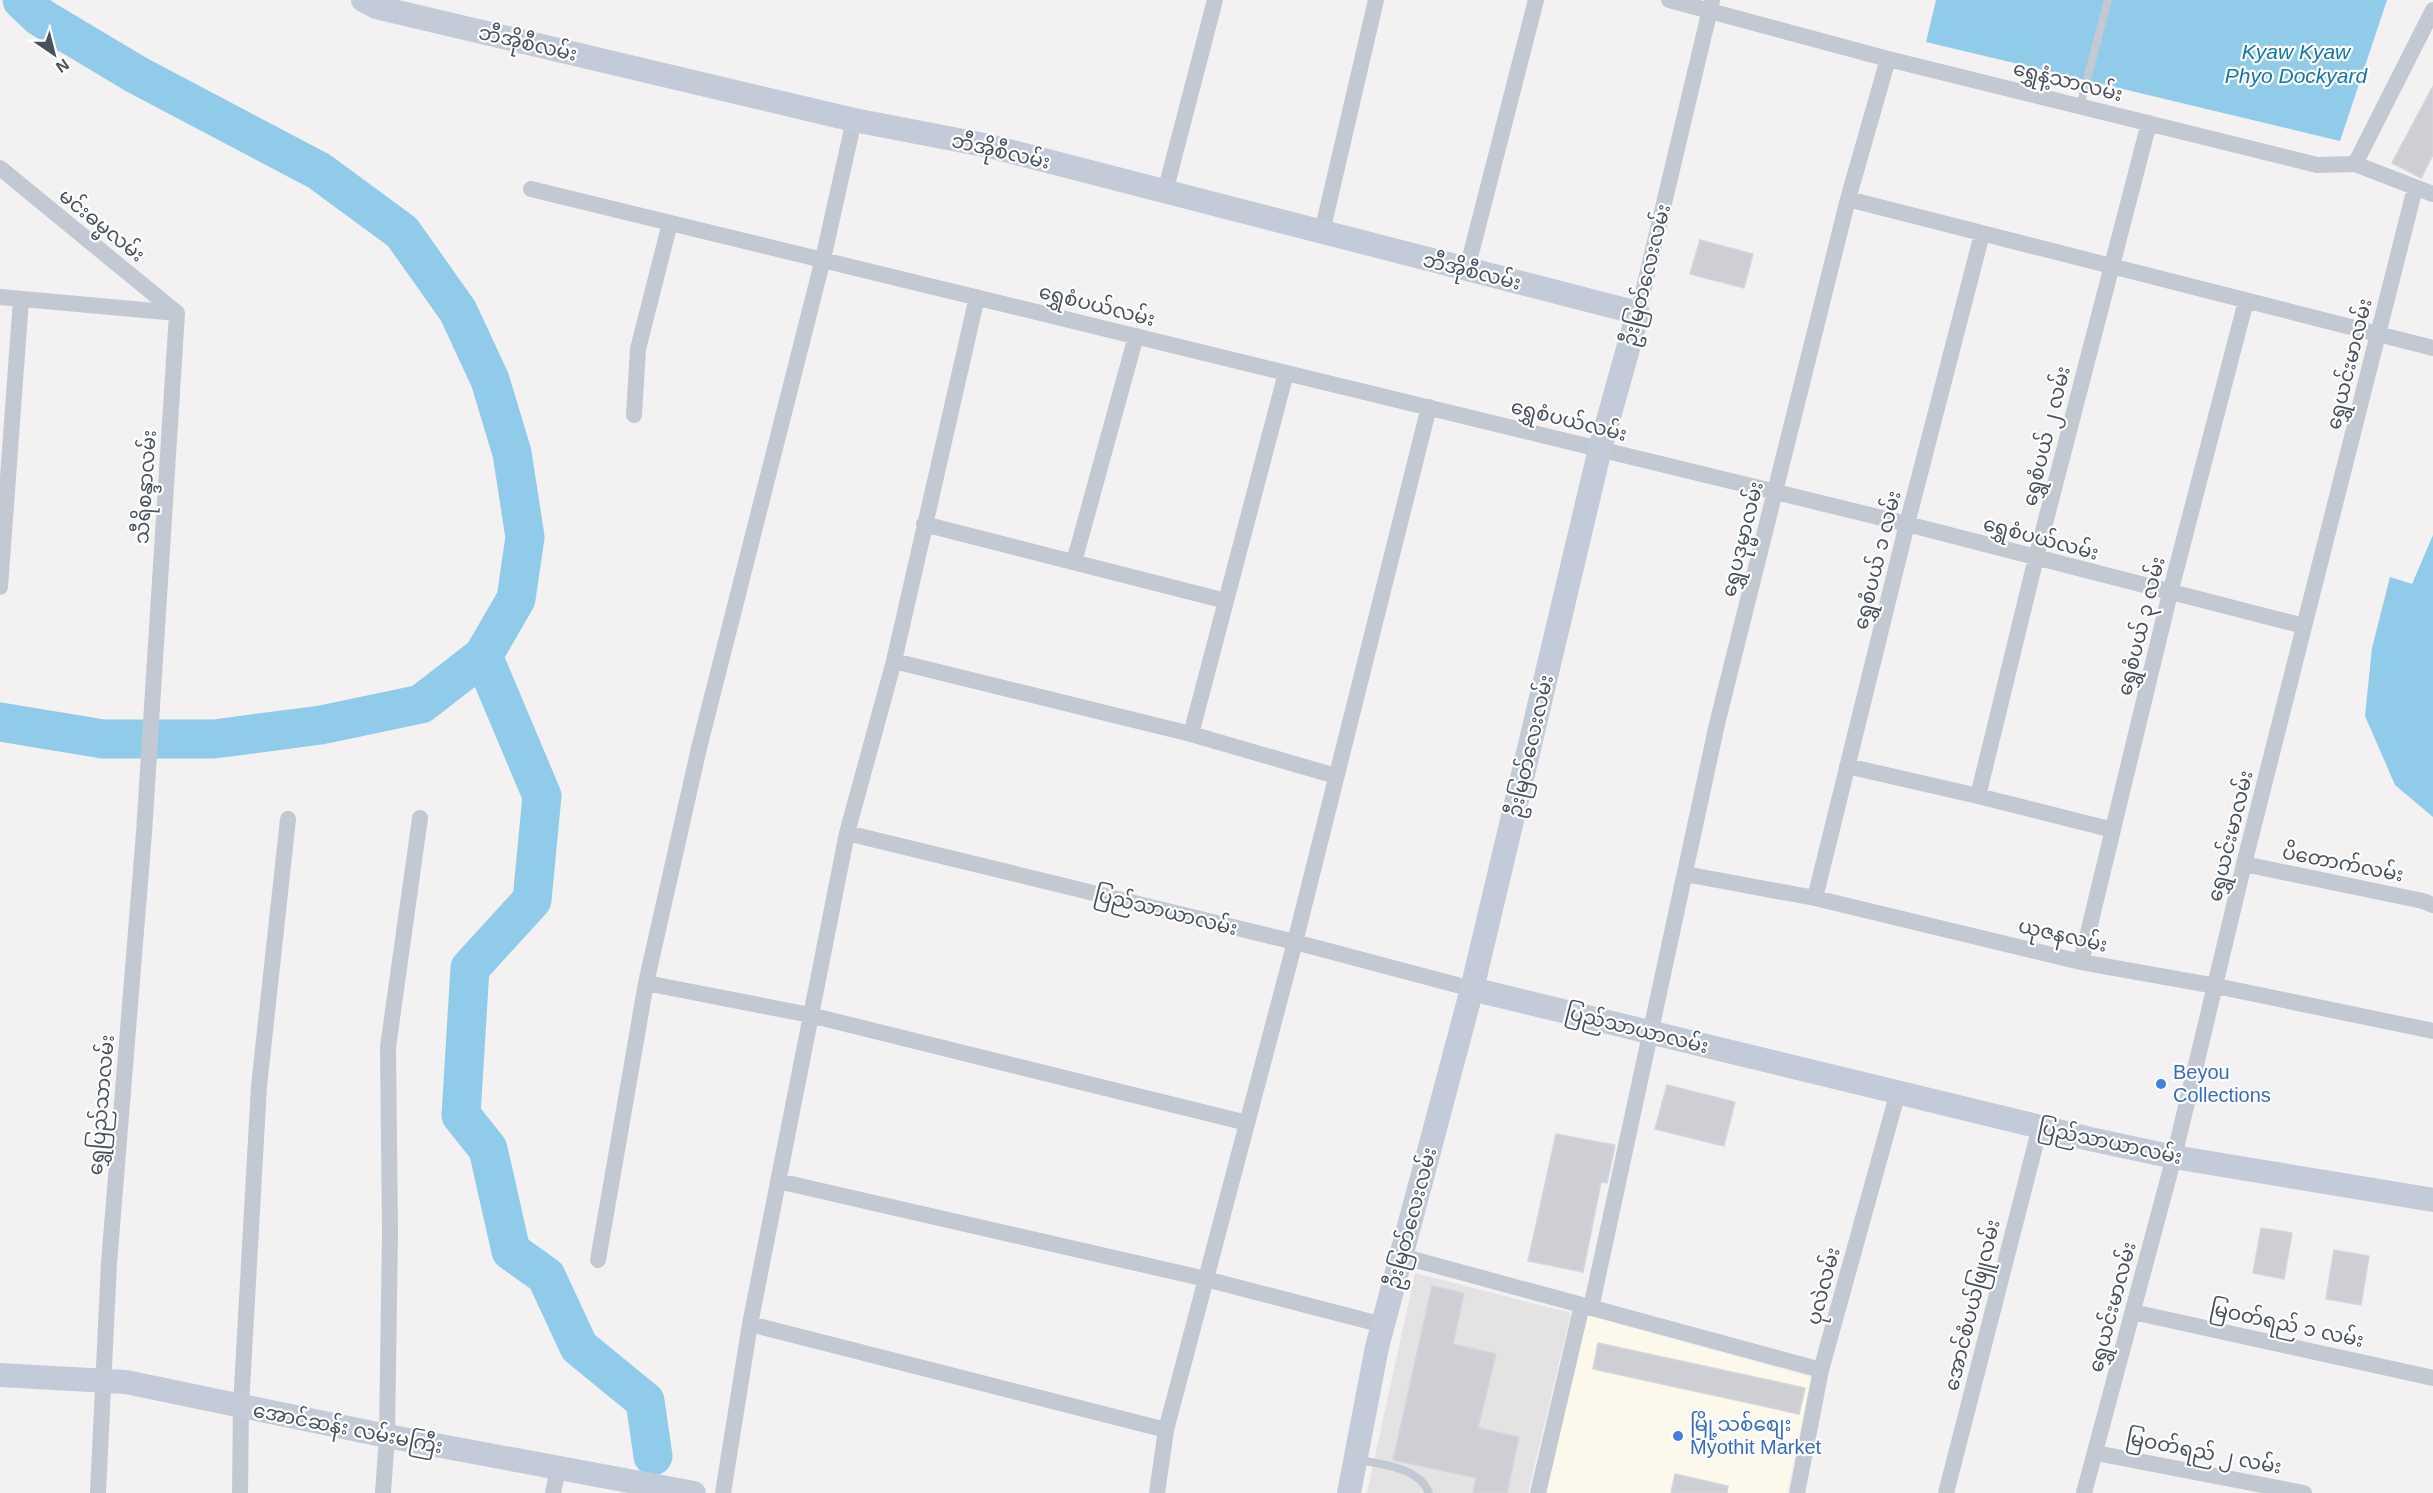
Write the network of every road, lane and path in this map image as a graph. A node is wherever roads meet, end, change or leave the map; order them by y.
1 (363, 0) edge
2 (1215, 0) edge
3 (1376, 0) edge
4 (1536, 0) edge
5 (1670, 0) edge
6 (2108, 0) edge
7 (1711, 5) edge
8 (2433, 10) edge
9 (1888, 58) junction
10 (2080, 106) junction
11 (854, 120) junction
12 (2149, 123) junction
13 (2355, 164) junction
14 (0, 168) edge
15 (2415, 188) junction
16 (531, 189) dead end
17 (1165, 192) junction
18 (2433, 194) edge
19 (1848, 199) junction
20 (670, 224) junction
21 (1322, 232) junction
22 (1982, 234) junction
23 (823, 259) junction
24 (2111, 267) junction
25 (1467, 269) junction
26 (0, 297) edge
27 (977, 297) junction
28 (21, 299) junction
29 (2246, 301) junction
30 (177, 313) junction
31 (1638, 313) junction
32 (2378, 333) junction
33 (1136, 336) junction
34 (2433, 348) edge
35 (1286, 373) junction
36 (1429, 407) junction
37 (634, 415) dead end
38 (1600, 449) junction
39 (1775, 494) junction
40 (924, 524) junction
41 (1907, 524) junction
42 (2036, 558) junction
43 (1074, 562) junction
44 (0, 587) edge
45 (2170, 593) junction
46 (1226, 601) junction
47 (2304, 626) junction
48 (894, 661) junction
49 (1191, 734) junction
50 (1847, 766) junction
51 (1336, 776) junction
52 (1978, 796) junction
53 (420, 818) dead end
54 (288, 819) dead end
55 (2113, 830) junction
56 (144, 833) joint
57 (847, 833) junction
58 (2244, 864) junction
59 (1685, 874) junction
60 (1815, 898) junction
61 (2433, 906) edge
62 (1295, 942) junction
63 (2081, 962) junction
64 (646, 983) junction
65 (2216, 986) junction
66 (1472, 989) junction
67 (810, 1015) junction
68 (2433, 1031) edge
69 (1650, 1032) junction
70 (1898, 1092) junction
71 (1247, 1123) junction
72 (2040, 1127) junction
73 (2174, 1157) junction
74 (778, 1181) junction
75 (2433, 1200) edge
76 (1401, 1256) junction
77 (598, 1260) dead end
78 (1206, 1279) junction
79 (1587, 1307) junction
80 (2133, 1312) junction
81 (750, 1324) junction
82 (1383, 1325) junction
83 (1821, 1370) junction
84 (0, 1375) edge
85 (2433, 1378) edge
86 (102, 1381) junction
87 (241, 1406) junction
88 (1166, 1430) junction
89 (387, 1436) junction
90 (2096, 1453) junction
91 (1356, 1459) junction
92 (558, 1468) junction
93 (98, 1493) edge
94 (240, 1493) edge
95 (383, 1493) edge
96 (553, 1493) edge
97 (694, 1493) edge
98 (723, 1493) edge
99 (1157, 1493) edge
100 (1349, 1493) edge
101 (1429, 1493) edge
102 (1538, 1493) edge
103 (1797, 1493) edge
104 (1946, 1493) edge
105 (2084, 1493) edge
106 (2304, 1493) edge

1 - 11 main road, ဘီအိုစီလမ်း
2 - 17 street
3 - 21 street
4 - 25 street
5 - 7 street, ရွှေနံ့သာလမ်း
6 - 10 lane
7 - 9 street, ရွှေနံ့သာလမ်း
7 - 31 street, ဦးမြတ်လေးလမ်း
8 - 13 street
9 - 10 street, ရွှေနံ့သာလမ်း
9 - 19 street, ရွှေပဒုမ္မာလမ်း
10 - 12 street, ရွှေနံ့သာလမ်း
11 - 17 main road, ဘီအိုစီလမ်း
11 - 23 street
12 - 13 street, ရွှေနံ့သာလမ်း
12 - 24 street, ရွှေစံပယ် ၂ လမ်း
13 - 15 street, ရွှေနံ့သာလမ်း
14 - 30 street, မင်းဓမ္မလမ်း
15 - 18 street, ရွှေနံ့သာလမ်း
15 - 32 street, ရွှေယင်းမာလမ်း
16 - 20 street, ရွှေစံပယ်လမ်း
17 - 21 main road, ဘီအိုစီလမ်း
19 - 22 street
19 - 39 street, ရွှေပဒုမ္မာလမ်း
20 - 23 street, ရွှေစံပယ်လမ်း
20 - 37 street
21 - 25 main road, ဘီအိုစီလမ်း
22 - 24 street
22 - 41 street, ရွှေစံပယ် ၁ လမ်း
23 - 27 street, ရွှေစံပယ်လမ်း
23 - 64 street
24 - 29 street
24 - 42 street, ရွှေစံပယ် ၂ လမ်း
25 - 31 main road, ဘီအိုစီလမ်း
26 - 28 street
27 - 33 street, ရွှေစံပယ်လမ်း
27 - 40 street
28 - 30 street
28 - 44 street
29 - 32 street
29 - 45 street, ရွှေစံပယ် ၃ လမ်း
30 - 56 street, သီရိစန္ဒာလမ်း
31 - 38 main road, ဦးမြတ်လေးလမ်း
32 - 34 street
32 - 47 street, ရွှေယင်းမာလမ်း
33 - 35 street, ရွှေစံပယ်လမ်း
33 - 43 street
35 - 36 street, ရွှေစံပယ်လမ်း
35 - 46 street
36 - 38 street, ရွှေစံပယ်လမ်း
36 - 51 street
38 - 39 street, ရွှေစံပယ်လမ်း
38 - 66 main road, ဦးမြတ်လေးလမ်း
39 - 41 street, ရွှေစံပယ်လမ်း
39 - 59 street, ရွှေပဒုမ္မာလမ်း
40 - 43 street
40 - 48 street
41 - 42 street, ရွှေစံပယ်လမ်း
41 - 50 street, ရွှေစံပယ် ၁ လမ်း
42 - 45 street, ရွှေစံပယ်လမ်း
42 - 52 street, ရွှေစံပယ် ၂ လမ်း
43 - 46 street
45 - 47 street, ရွှေစံပယ်လမ်း
45 - 55 street, ရွှေစံပယ် ၃ လမ်း
46 - 49 street
47 - 58 street, ရွှေယင်းမာလမ်း
48 - 49 street
48 - 57 street
49 - 51 street
50 - 52 street
50 - 60 street, ရွှေစံပယ် ၁ လမ်း
51 - 62 street
52 - 55 street
53 - 89 street
54 - 87 street
55 - 63 street, ရွှေစံပယ် ၃ လမ်း
56 - 86 street, ရွှေပြည်သာလမ်း
57 - 62 street, ပြည်သာယာလမ်း
57 - 67 street
58 - 61 street, ပိတောက်လမ်း
58 - 65 street, ရွှေယင်းမာလမ်း
59 - 60 street, ယုဇနလမ်း
59 - 69 street, ရွှေပဒုမ္မာလမ်း
60 - 63 street, ယုဇနလမ်း
62 - 66 street, ပြည်သာယာလမ်း
62 - 71 street
63 - 65 street, ယုဇနလမ်း
64 - 67 street
64 - 77 street
65 - 68 street, ယုဇနလမ်း
65 - 73 street, ရွှေယင်းမာလမ်း
66 - 69 main road, ပြည်သာယာလမ်း
66 - 76 main road, ဦးမြတ်လေးလမ်း
67 - 71 street
67 - 74 street
69 - 70 main road, ပြည်သာယာလမ်း
69 - 79 street, ရွှေပဒုမ္မာလမ်း
70 - 72 main road, ပြည်သာယာလမ်း
70 - 83 street, ပုလဲလမ်း
71 - 78 street
72 - 73 main road, ပြည်သာယာလမ်း
72 - 104 street, အောင်စံပယ်ဖြူလမ်း
73 - 75 main road, ပြည်သာယာလမ်း
73 - 80 street, ရွှေယင်းမာလမ်း
74 - 78 street
74 - 81 street
76 - 79 street
76 - 82 main road, ဦးမြတ်လေးလမ်း
78 - 82 street
78 - 88 street
79 - 83 street
79 - 102 street, ရွှေပဒုမ္မာလမ်း
80 - 85 street, မြဝတ်ရည် ၁ လမ်း
80 - 90 street, ရွှေယင်းမာလမ်း
81 - 88 street
81 - 98 street
82 - 91 main road, ဦးမြတ်လေးလမ်း
83 - 103 street, ပုလဲလမ်း
84 - 86 main road, အောင်ဆန်း လမ်းမကြီး
86 - 87 main road, အောင်ဆန်း လမ်းမကြီး
86 - 93 street, ရွှေပြည်သာလမ်း
87 - 89 main road, အောင်ဆန်း လမ်းမကြီး
87 - 94 street
88 - 99 street
89 - 92 main road, အောင်ဆန်း လမ်းမကြီး
89 - 95 street
90 - 105 street, ရွှေယင်းမာလမ်း
90 - 106 street, မြဝတ်ရည် ၂ လမ်း
91 - 100 main road, ဦးမြတ်လေးလမ်း
91 - 101 lane
92 - 96 street
92 - 97 main road, အောင်ဆန်း လမ်းမကြီး

